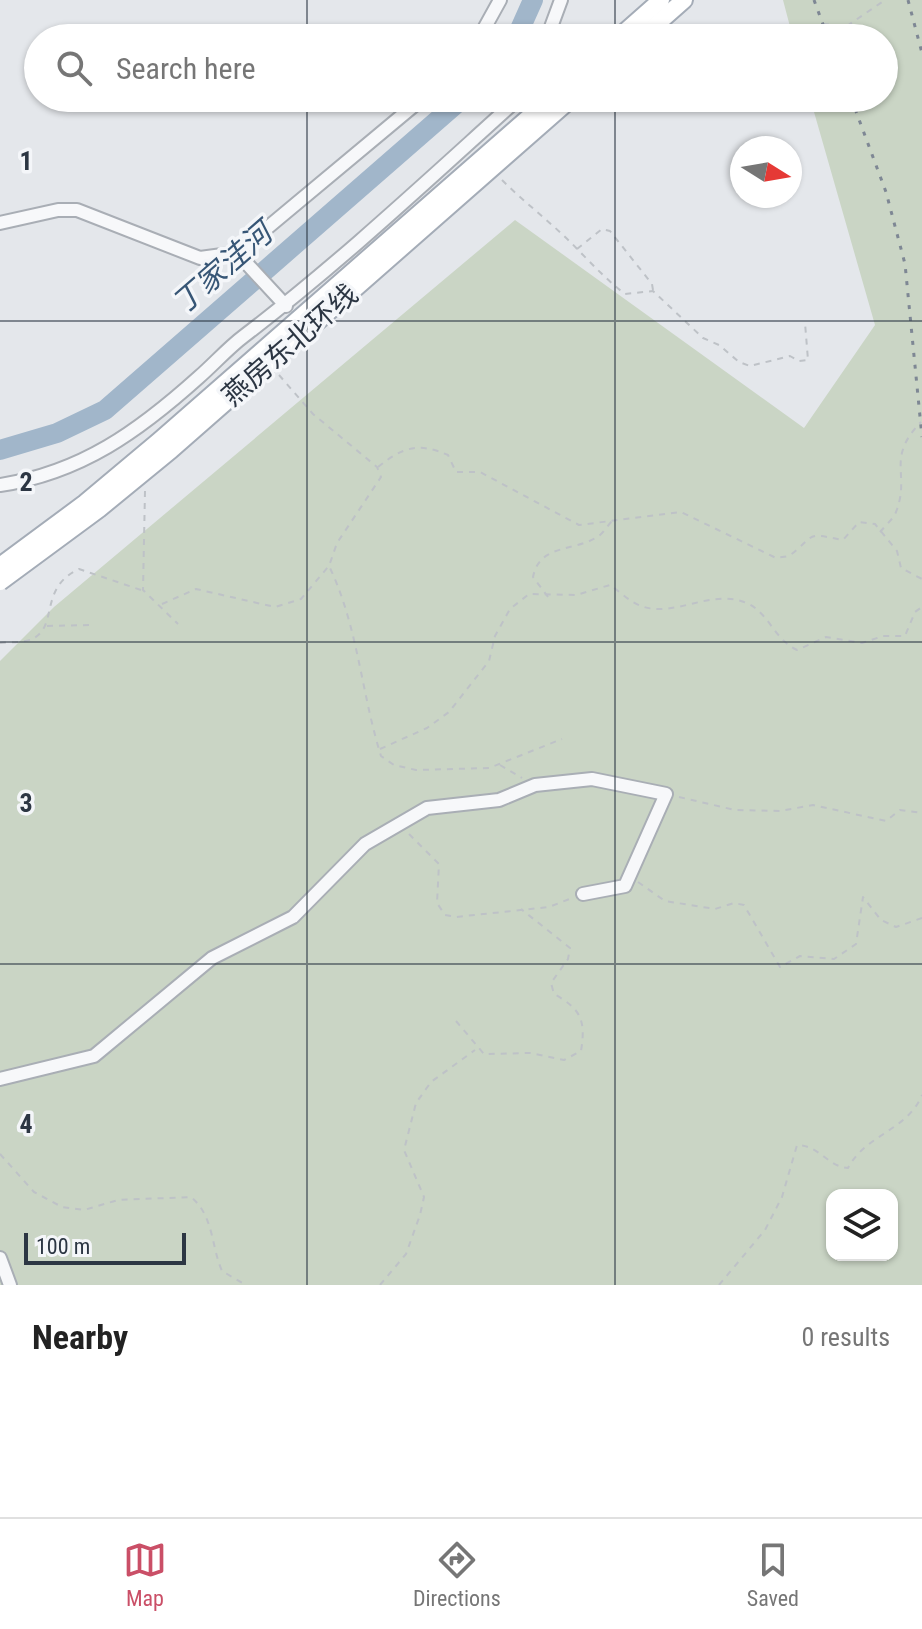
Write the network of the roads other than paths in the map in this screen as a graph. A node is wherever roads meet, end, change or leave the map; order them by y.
1 (500, 0) edge
2 (561, 0) edge
3 (661, 0) edge
4 (684, 0) edge
5 (489, 24) edge
6 (552, 24) edge
7 (634, 24) edge
8 (657, 24) edge
9 (406, 112) edge
10 (503, 112) edge
11 (535, 112) edge
12 (556, 112) edge
13 (0, 223) edge
14 (237, 253) junction
15 (286, 306) junction
16 (0, 485) edge
17 (0, 566) edge
18 (0, 582) edge
19 (583, 894) road end
20 (0, 1079) edge
21 (0, 1258) edge
22 (10, 1285) edge

1 - 5 street
2 - 6 street
3 - 7 main road
4 - 8 main road
9 - 14 street
10 - 15 street
11 - 17 main road, 燕房东北环线, bridge
12 - 18 main road, 燕房东北环线, bridge
13 - 14 street
14 - 15 street
15 - 16 street
19 - 20 street
21 - 22 street

